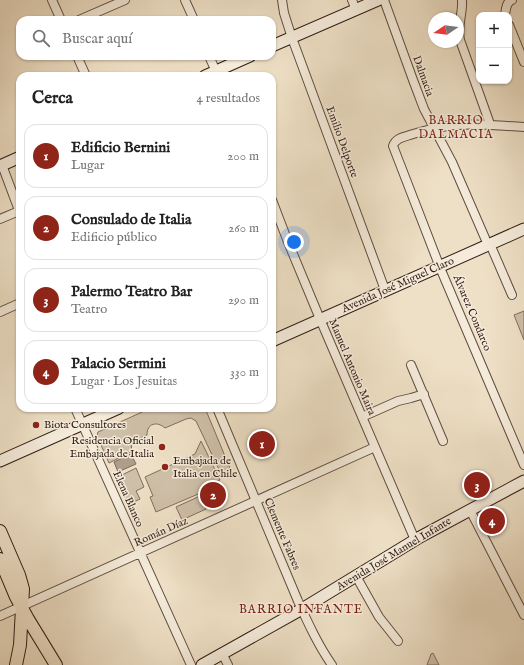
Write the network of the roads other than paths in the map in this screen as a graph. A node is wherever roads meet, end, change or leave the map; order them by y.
1 (52, 0) edge
2 (125, 0) edge
3 (185, 0) edge
4 (282, 0) edge
5 (378, 0) edge
6 (384, 0) edge
7 (462, 0) edge
8 (354, 5) edge
9 (59, 16) edge
10 (89, 16) edge
11 (192, 16) edge
12 (512, 32) edge
13 (292, 38) junction
14 (276, 44) edge
15 (79, 60) edge
16 (211, 60) edge
17 (243, 60) edge
18 (524, 62) edge
19 (84, 72) edge
20 (216, 72) edge
21 (221, 72) edge
22 (490, 124) junction
23 (524, 127) edge
24 (434, 128) junction
25 (16, 159) edge
26 (1, 165) edge
27 (16, 202) edge
28 (276, 211) edge
29 (16, 213) edge
30 (0, 219) edge
31 (524, 229) edge
32 (489, 245) junction
33 (440, 266) junction
34 (385, 290) junction
35 (512, 295) dead end
36 (16, 305) edge
37 (0, 312) edge
38 (320, 319) junction
39 (276, 339) edge
40 (411, 365) dead end
41 (424, 394) junction
42 (77, 412) edge
43 (110, 412) edge
44 (219, 412) edge
45 (362, 417) junction
46 (82, 424) junction
47 (443, 441) dead end
48 (375, 447) junction
49 (0, 461) edge
50 (524, 465) edge
51 (524, 481) edge
52 (256, 501) junction
53 (470, 510) junction
54 (0, 531) edge
55 (415, 540) junction
56 (140, 554) junction
57 (0, 560) edge
58 (356, 576) junction
59 (22, 607) junction
60 (302, 609) junction
61 (524, 615) edge
62 (0, 616) edge
63 (398, 641) dead end
64 (222, 654) junction
65 (16, 665) edge
66 (56, 665) edge
67 (191, 665) edge
68 (202, 665) edge
69 (228, 665) edge
70 (332, 665) edge

1 - 9 street
2 - 10 street
3 - 11 street
4 - 13 street, Emilio Delporte
5 - 8 street
6 - 24 street, Dalmacia
7 - 22 street
8 - 13 street
12 - 18 street
13 - 14 street
13 - 34 street, Emilio Delporte
15 - 19 street
16 - 20 street
17 - 21 street
22 - 23 street
22 - 24 street
24 - 32 street, Dalmacia
24 - 33 street, Álvarez Condarco
25 - 26 street
26 - 27 street
28 - 38 street, Manuel Antonio Maira
29 - 30 street
31 - 32 street, Avenida José Miguel Claro
32 - 33 street, Avenida José Miguel Claro
32 - 35 street, Dalmacia
33 - 34 street, Avenida José Miguel Claro
33 - 50 street, Álvarez Condarco
34 - 38 street, Avenida José Miguel Claro
36 - 37 street
38 - 39 street, Avenida José Miguel Claro
38 - 45 street, Manuel Antonio Maira
40 - 41 street
41 - 45 street
41 - 47 street
42 - 46 street, Elena Blanco
43 - 46 street
44 - 52 street, Clemente Fabres
45 - 48 street, Manuel Antonio Maira
46 - 49 street
46 - 56 street, Elena Blanco
48 - 52 street, Román Díaz
48 - 55 street, Manuel Antonio Maira
51 - 53 street, Avenida José Manuel Infante
52 - 56 street, Román Díaz
52 - 60 street, Clemente Fabres
53 - 55 street, Avenida José Manuel Infante
53 - 61 street
54 - 59 main road
55 - 58 street, Avenida José Manuel Infante
56 - 59 street, Román Díaz
56 - 67 street, Elena Blanco
57 - 59 main road
58 - 60 street, Avenida José Manuel Infante
58 - 63 street
59 - 62 street, Román Díaz
59 - 65 main road
59 - 66 main road
60 - 64 street, Avenida José Manuel Infante
60 - 70 street, Clemente Fabres
64 - 68 street, Avenida José Manuel Infante
64 - 69 street

